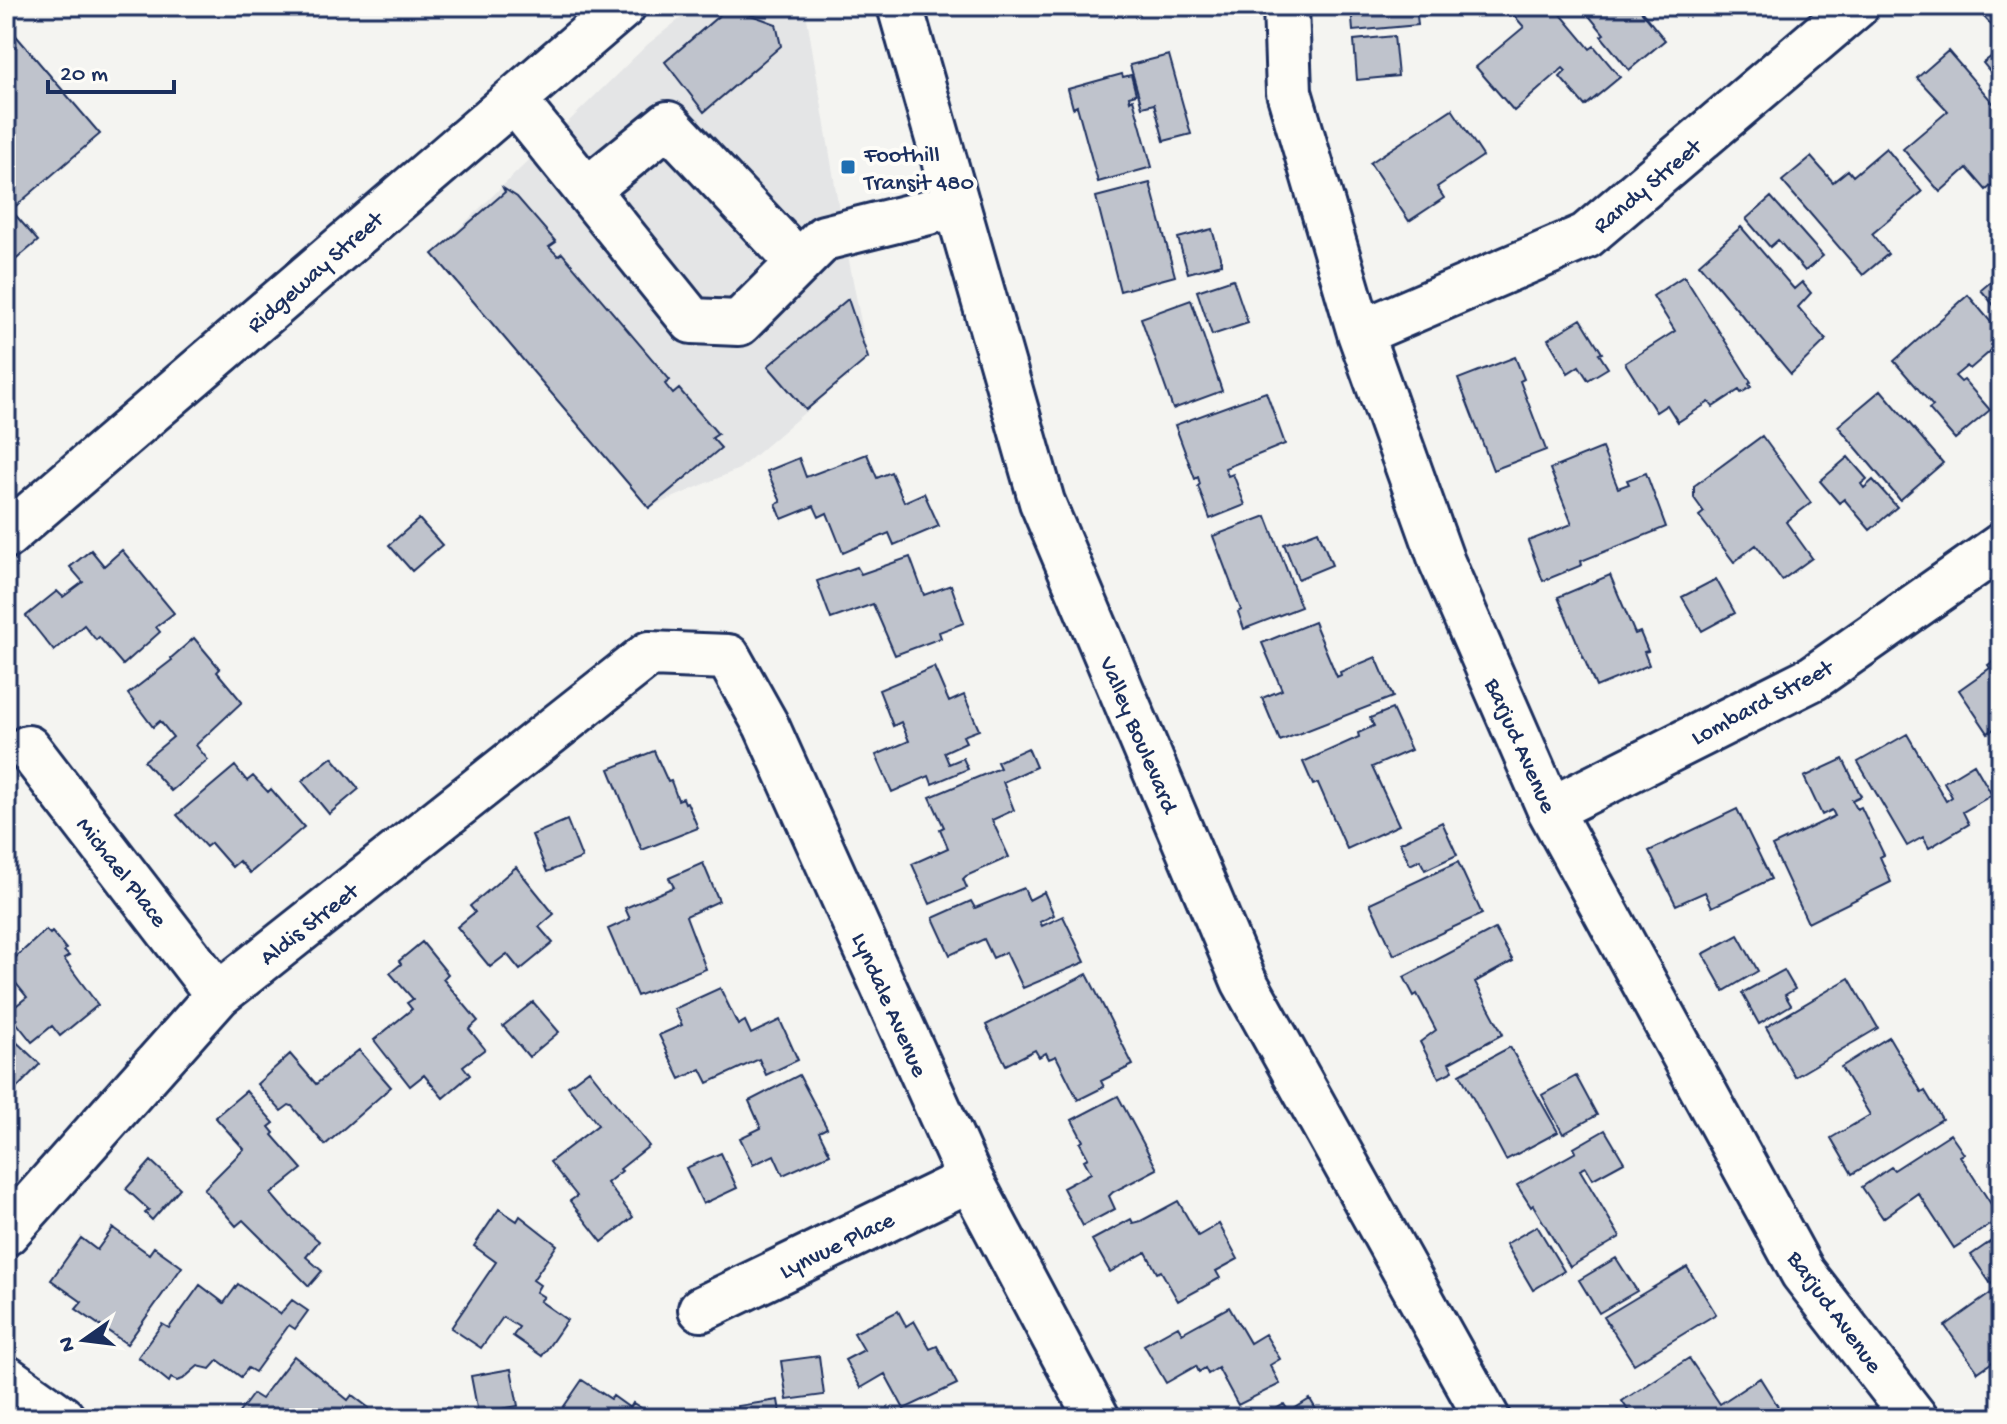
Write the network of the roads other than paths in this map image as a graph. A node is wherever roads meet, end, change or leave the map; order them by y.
1 (623, 6) edge
2 (900, 6) edge
3 (1286, 6) edge
4 (1856, 6) edge
5 (514, 100) junction
6 (587, 190) junction
7 (957, 205) junction
8 (799, 263) junction
9 (1360, 333) junction
10 (6, 536) edge
11 (2001, 546) edge
12 (649, 654) joint
13 (28, 748) dead end
14 (1550, 810) junction
15 (218, 995) junction
16 (970, 1179) junction
17 (6, 1233) edge
18 (701, 1309) dead end
19 (6, 1378) edge
20 (62, 1418) edge
21 (1097, 1418) edge
22 (1487, 1418) edge
23 (1915, 1418) edge

1 - 5 street, Ridgeway Street
2 - 7 street, Valley Boulevard
3 - 9 street, Barjud Avenue
4 - 9 street, Randy Street
5 - 6 street
5 - 10 street, Ridgeway Street
6 - 8 street
6 - 8 street
7 - 8 street
7 - 22 street, Valley Boulevard
9 - 14 street, Barjud Avenue
11 - 14 street, Lombard Street
12 - 15 street, Aldis Street
12 - 16 street, Lyndale Avenue
13 - 15 street, Michael Place
14 - 23 street, Barjud Avenue
15 - 17 street, Aldis Street
16 - 18 street, Lynvue Place
16 - 21 street, Lyndale Avenue
19 - 20 street

